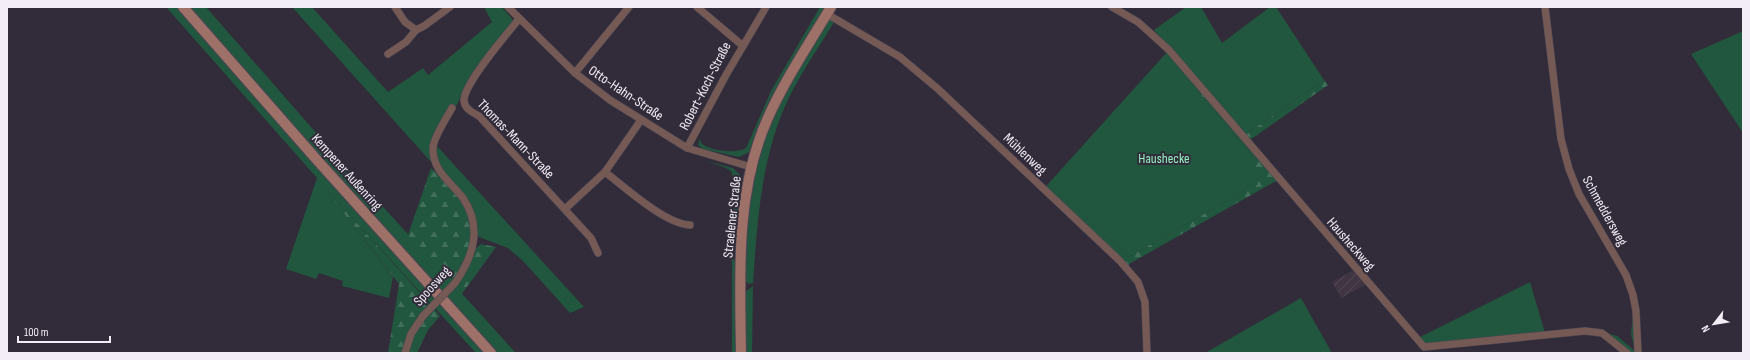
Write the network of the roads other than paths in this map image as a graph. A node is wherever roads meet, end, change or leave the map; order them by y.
1 (183, 7) edge
2 (395, 7) edge
3 (450, 7) edge
4 (508, 7) edge
5 (629, 7) edge
6 (696, 7) edge
7 (766, 7) edge
8 (1112, 7) edge
9 (1545, 7) edge
10 (829, 10) edge
11 (519, 19) junction
12 (416, 30) junction
13 (743, 46) junction
14 (388, 54) dead end
15 (575, 73) junction
16 (452, 108) dead end
17 (641, 120) junction
18 (687, 148) junction
19 (751, 166) junction
20 (605, 172) junction
21 (565, 209) junction
22 (690, 225) dead end
23 (598, 253) dead end
24 (404, 353) edge
25 (491, 353) edge
26 (741, 353) edge
27 (1147, 353) edge
28 (1627, 353) edge
29 (1638, 353) edge

1 - 25 main road, Kempener Außenring
2 - 12 street
3 - 12 street
4 - 11 street, Otto-Hahn-Straße
5 - 15 street
6 - 13 street, Robert-Koch-Straße
7 - 13 street
8 - 28 street, Hausheckweg
9 - 29 street, Schmeddersweg
10 - 19 main road, Straelener Straße
10 - 27 street, Mühlenweg
11 - 15 street, Otto-Hahn-Straße
11 - 21 street, Thomas-Mann-Straße
12 - 14 street
13 - 18 street, Robert-Koch-Straße
15 - 17 street, Otto-Hahn-Straße
16 - 24 street, Spoosweg, bridge
17 - 18 street, Otto-Hahn-Straße
17 - 20 street
18 - 19 street, Otto-Hahn-Straße
19 - 26 main road, Straelener Straße
20 - 21 street
20 - 22 street
21 - 23 street, Thomas-Mann-Straße

